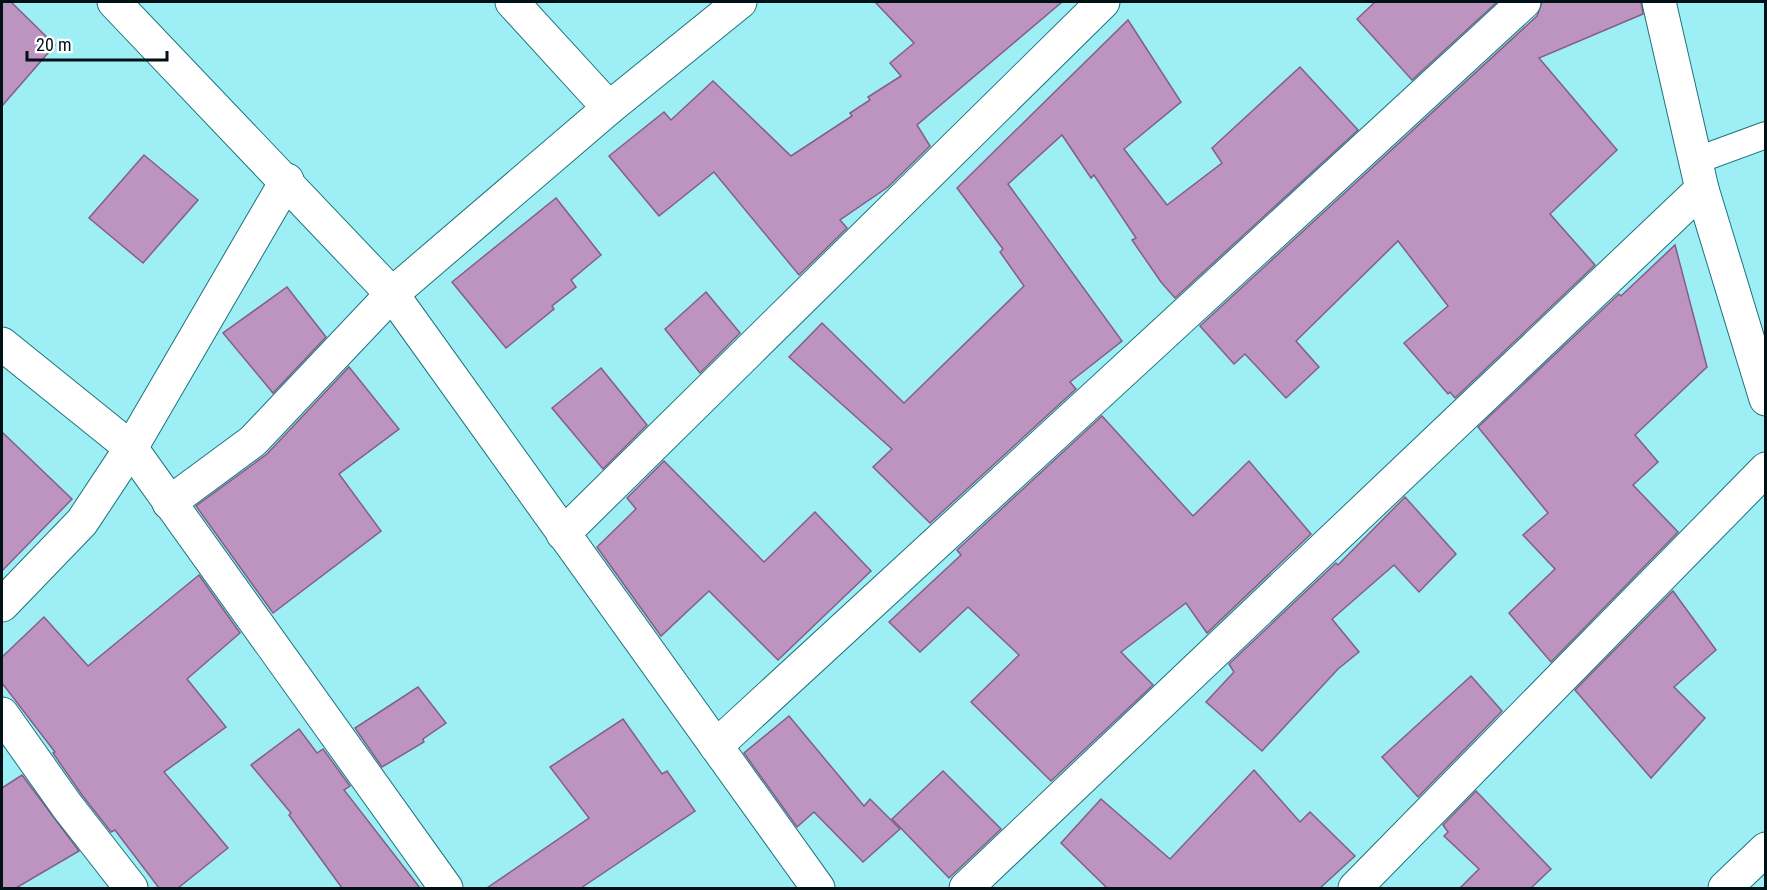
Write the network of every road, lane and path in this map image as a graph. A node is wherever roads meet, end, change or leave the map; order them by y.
1 (114, 2) edge
2 (512, 2) edge
3 (740, 2) edge
4 (1103, 2) edge
5 (1524, 2) edge
6 (1659, 2) edge
7 (609, 108) junction
8 (1766, 135) edge
9 (1699, 175) junction
10 (286, 180) junction
11 (392, 294) junction
12 (2, 344) edge
13 (1766, 399) edge
14 (131, 448) junction
15 (1766, 469) edge
16 (169, 503) junction
17 (563, 534) junction
18 (2, 604) edge
19 (2, 714) edge
20 (716, 746) junction
21 (1766, 849) edge
22 (131, 888) edge
23 (446, 888) edge
24 (818, 888) edge
25 (966, 888) edge
26 (1355, 888) edge
27 (1725, 888) edge

1 - 10 street
2 - 7 street
3 - 7 street
4 - 17 street
5 - 20 street
6 - 9 street
7 - 11 street
8 - 9 lane
9 - 13 street
9 - 25 street
10 - 11 street
10 - 14 street
11 - 16 street
11 - 17 street
12 - 14 street
14 - 16 street
14 - 18 street
15 - 26 street
16 - 23 street
17 - 20 street
19 - 22 street
20 - 24 street
21 - 27 street

